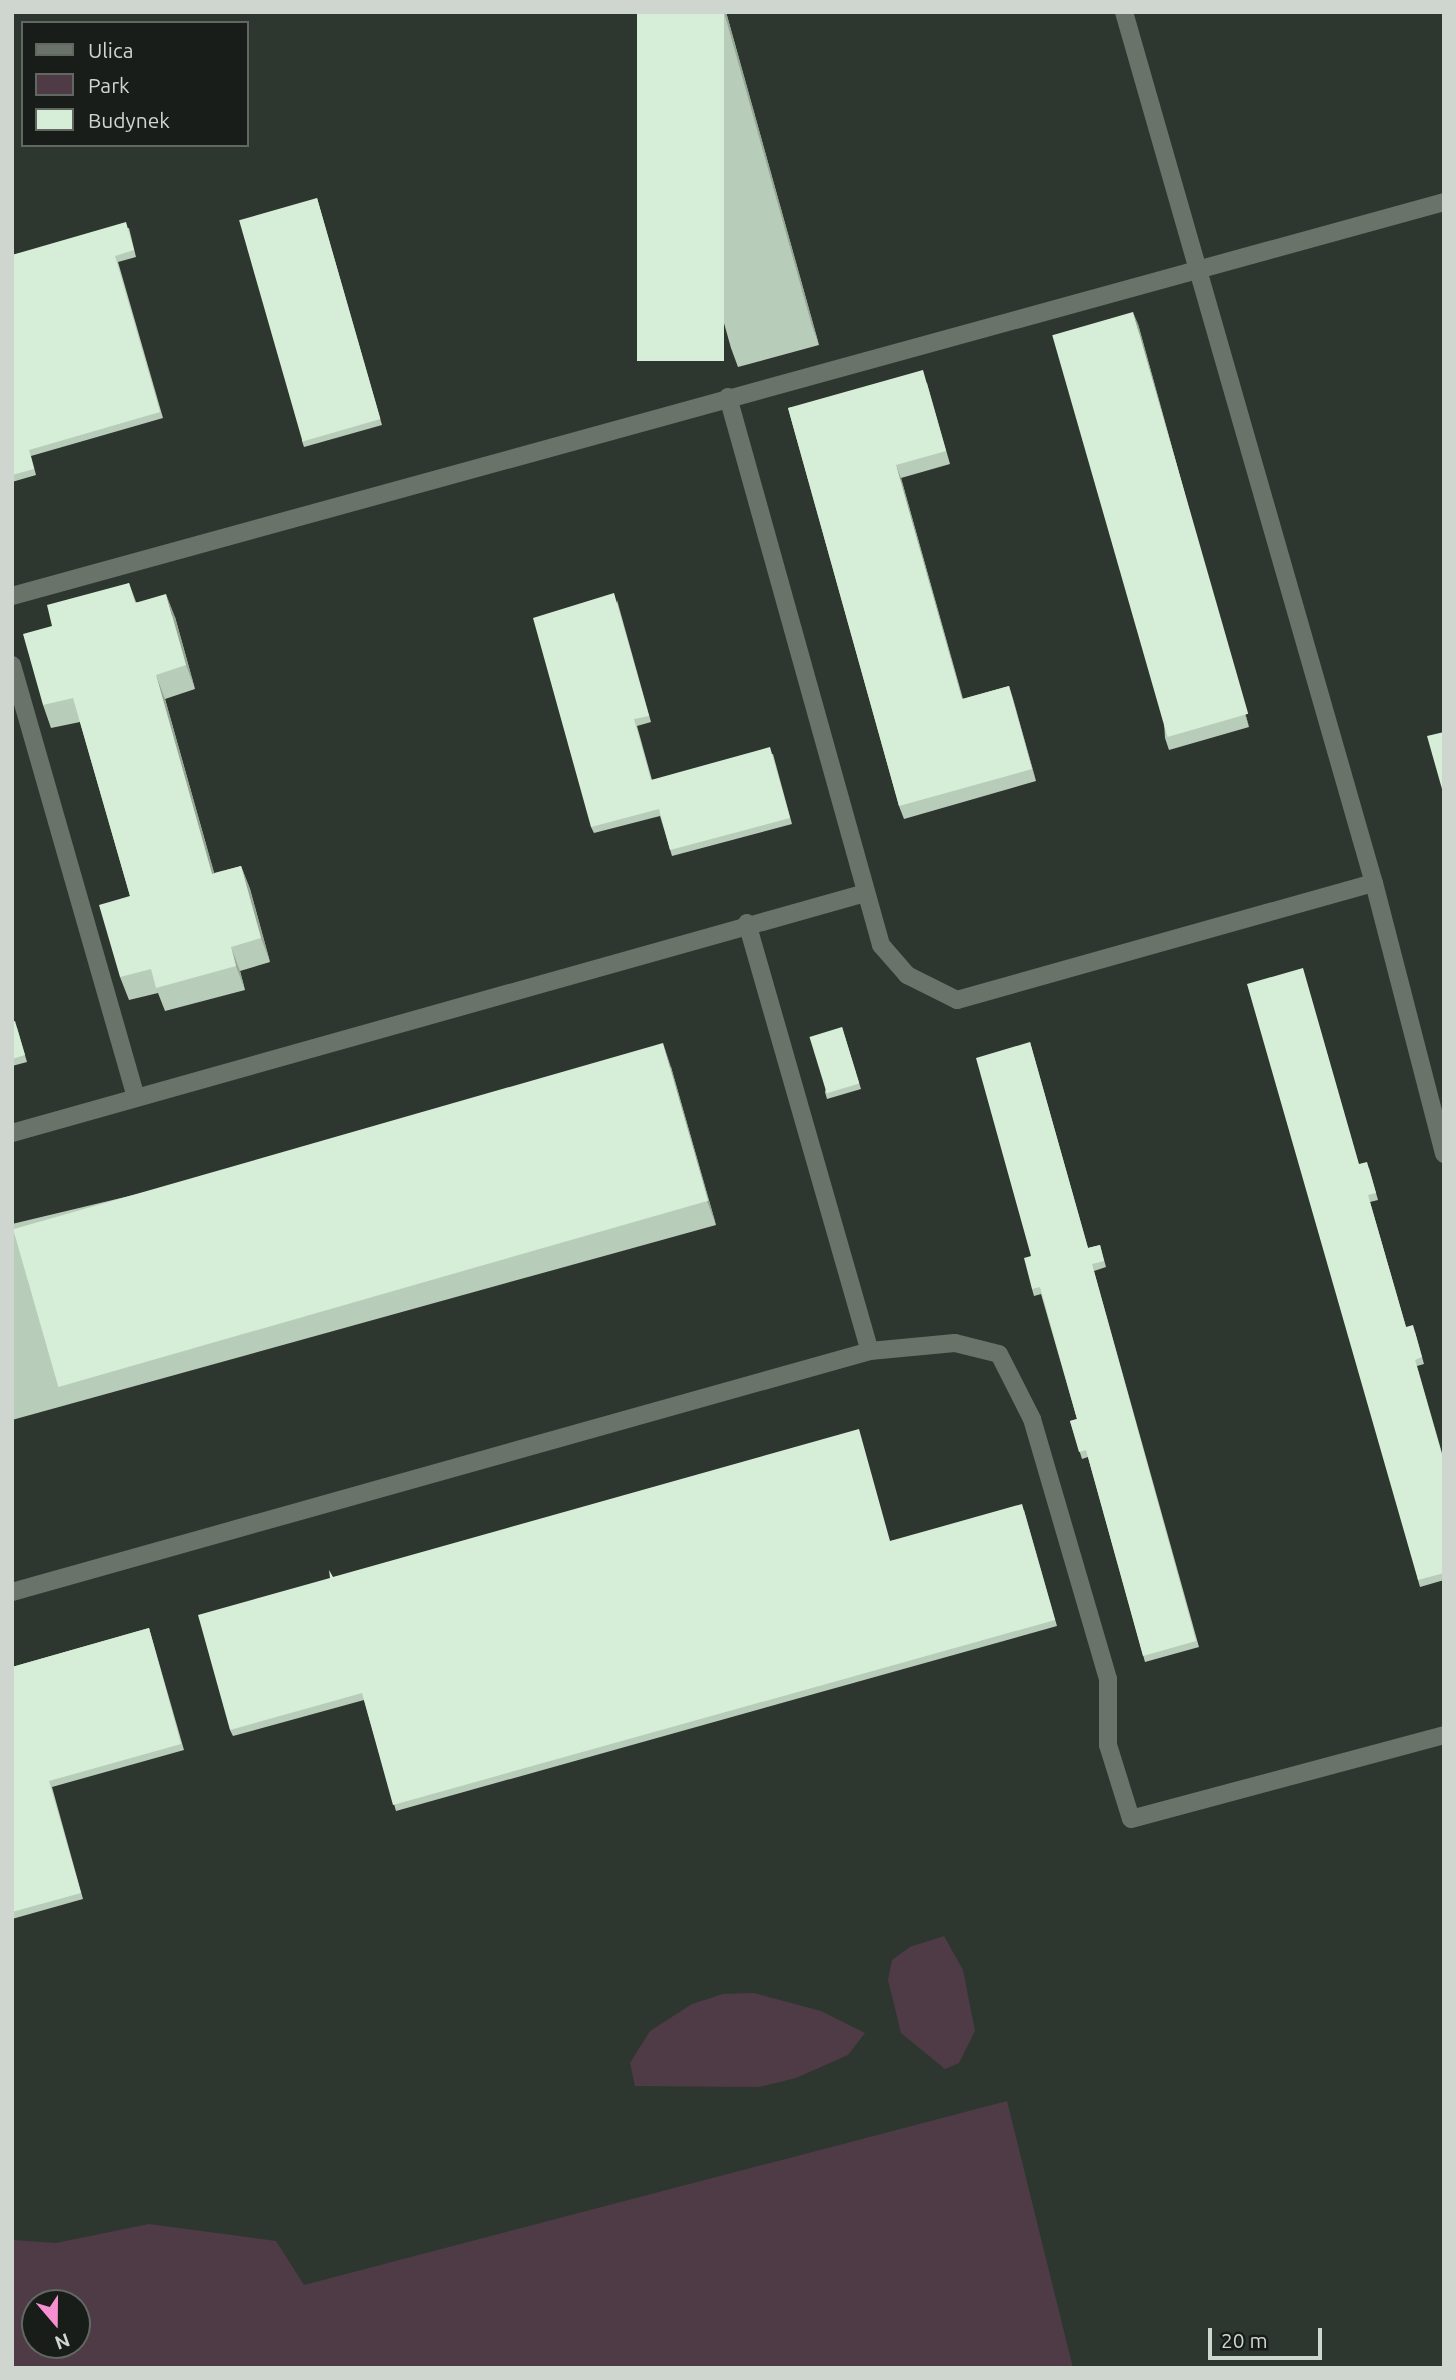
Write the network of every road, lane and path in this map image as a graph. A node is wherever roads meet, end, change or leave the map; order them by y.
1 (1125, 12) edge
2 (1444, 202) edge
3 (1198, 269) junction
4 (728, 397) junction
5 (12, 596) edge
6 (12, 665) edge
7 (1374, 883) junction
8 (865, 893) junction
9 (747, 923) junction
10 (136, 1097) junction
11 (12, 1133) edge
12 (1444, 1154) edge
13 (870, 1352) junction
14 (12, 1592) edge
15 (1444, 1735) edge

1 - 3 lane
2 - 3 lane
3 - 4 lane
3 - 7 lane
4 - 5 lane
4 - 8 lane
6 - 10 lane
7 - 8 lane
7 - 12 lane
8 - 9 lane
9 - 10 lane
9 - 13 lane
10 - 11 lane
13 - 14 lane
13 - 15 lane

